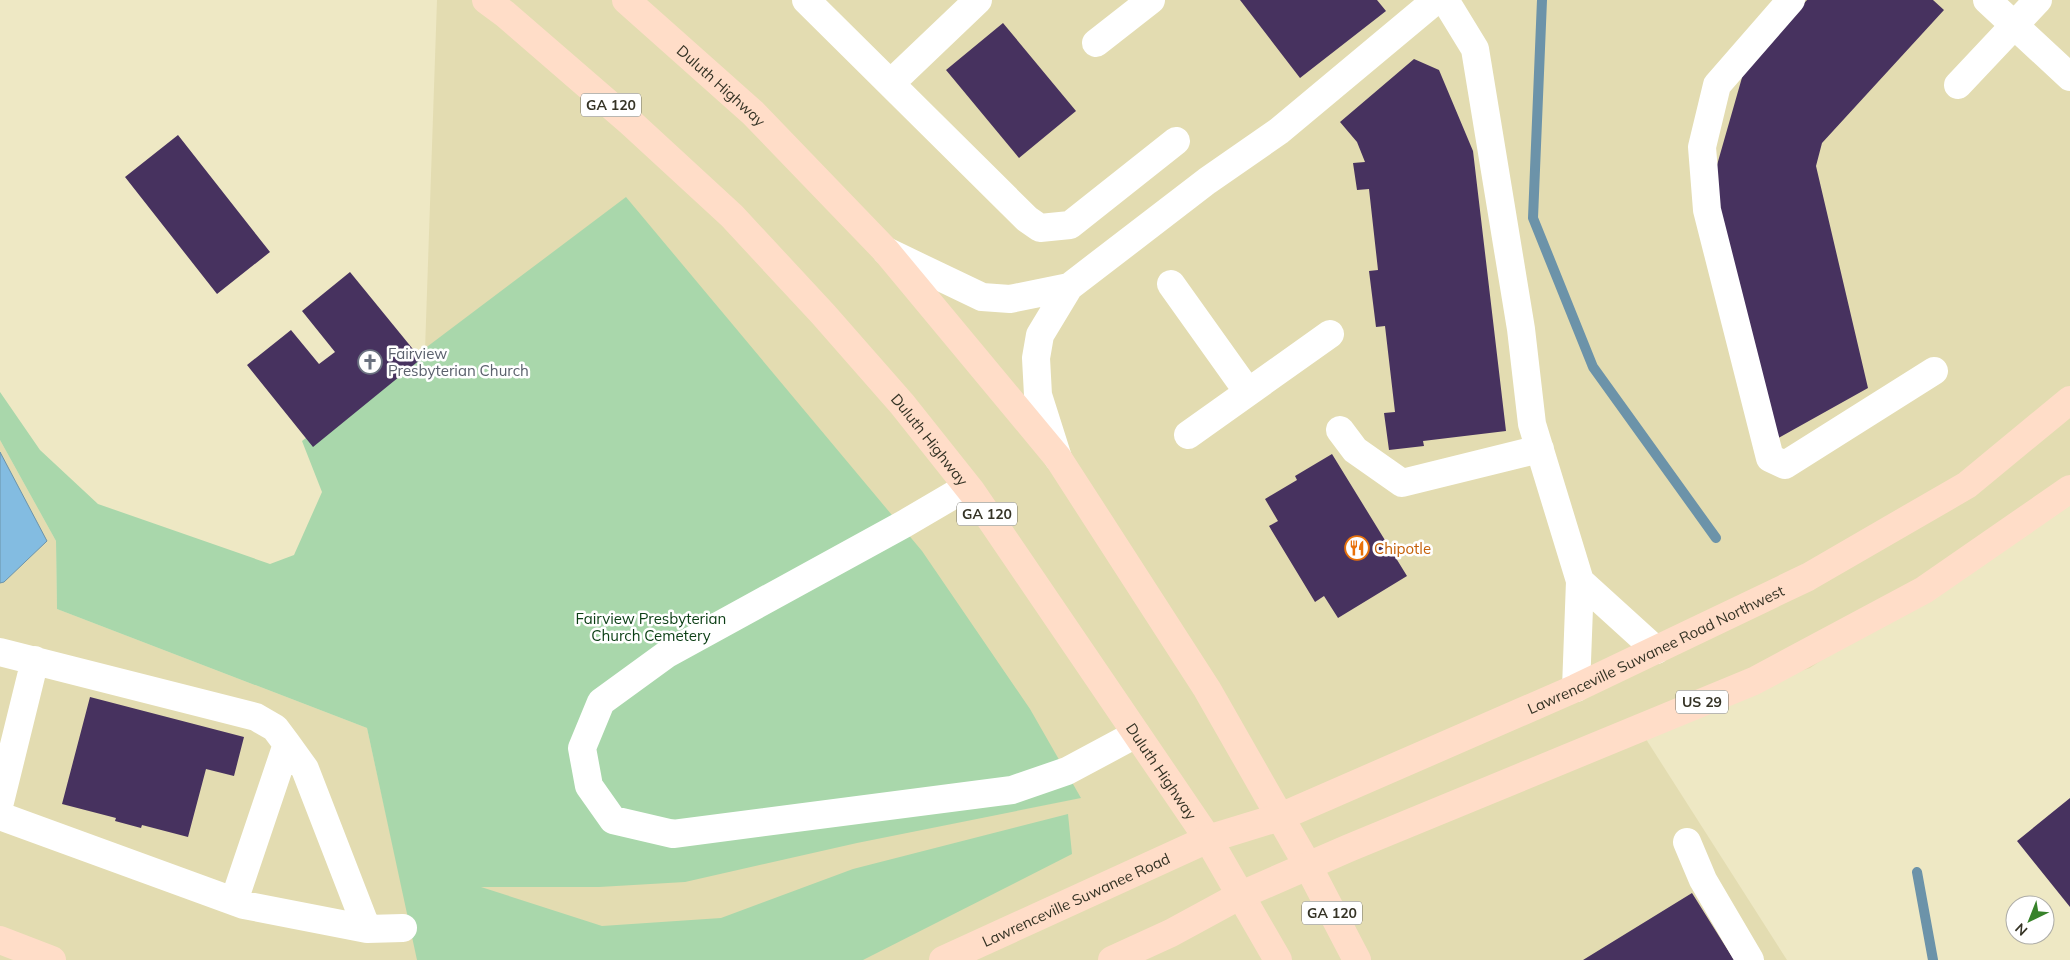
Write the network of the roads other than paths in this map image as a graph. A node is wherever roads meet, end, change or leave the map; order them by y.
1 (486, 0) edge
2 (806, 0) edge
3 (978, 0) edge
4 (1151, 0) edge
5 (1436, 0) edge
6 (1445, 0) edge
7 (1792, 0) edge
8 (1988, 0) edge
9 (2038, 0) edge
10 (629, 1) edge
11 (2014, 25) junction
12 (1096, 43) dead end
13 (2070, 77) edge
14 (891, 83) junction
15 (1958, 85) dead end
16 (1176, 141) dead end
17 (886, 252) junction
18 (1171, 284) dead end
19 (1069, 287) junction
20 (1330, 334) dead end
21 (1934, 371) dead end
22 (1248, 392) junction
23 (2070, 400) edge
24 (1340, 430) dead end
25 (1188, 435) dead end
26 (1540, 449) junction
27 (1058, 458) junction
28 (967, 487) junction
29 (2070, 490) edge
30 (1580, 581) junction
31 (1656, 650) junction
32 (0, 652) edge
33 (35, 660) junction
34 (1576, 688) junction
35 (1136, 734) junction
36 (287, 744) junction
37 (0, 802) edge
38 (0, 816) edge
39 (1280, 817) junction
40 (1208, 839) junction
41 (1687, 842) dead end
42 (1308, 866) junction
43 (1240, 896) junction
44 (234, 902) junction
45 (403, 928) dead end
46 (367, 930) junction
47 (0, 940) edge
48 (52, 960) edge
49 (943, 960) edge
50 (1112, 960) edge
51 (1278, 960) edge
52 (1357, 960) edge
53 (1750, 960) edge

1 - 28 main road, Duluth Highway / GA 120
2 - 14 lane
3 - 14 lane
4 - 12 lane
5 - 19 lane
6 - 26 lane
7 - 21 lane
8 - 11 lane
9 - 11 lane
10 - 17 main road, Duluth Highway / GA 120
11 - 13 lane
11 - 15 lane
14 - 16 lane
17 - 19 lane
17 - 27 main road, Duluth Highway / GA 120
18 - 22 lane
19 - 27 lane
20 - 22 lane
22 - 25 lane
23 - 31 main road, Lawrenceville Suwanee Road Northwest
24 - 26 lane
26 - 30 lane
27 - 39 main road, Duluth Highway / GA 120
28 - 35 main road, Duluth Highway / GA 120
28 - 35 lane
29 - 42 main road, US 29
30 - 31 lane
30 - 34 lane
31 - 34 main road, Lawrenceville Suwanee Road Northwest
32 - 33 lane
33 - 36 lane
33 - 37 lane
34 - 39 main road, Lawrenceville Suwanee Road Northwest
35 - 40 main road, Duluth Highway / GA 120
36 - 44 lane
36 - 46 lane
38 - 44 lane
39 - 40 main road, Lawrenceville Suwanee Road Northwest
39 - 42 main road, Duluth Highway / GA 120
40 - 43 main road, Duluth Highway / GA 120
40 - 49 main road, Lawrenceville Suwanee Road
41 - 53 lane
42 - 43 main road, US 29
42 - 52 main road, Duluth Highway / GA 120
43 - 50 main road
43 - 51 main road, Duluth Highway / GA 120
44 - 46 lane
45 - 46 lane
47 - 48 main road

